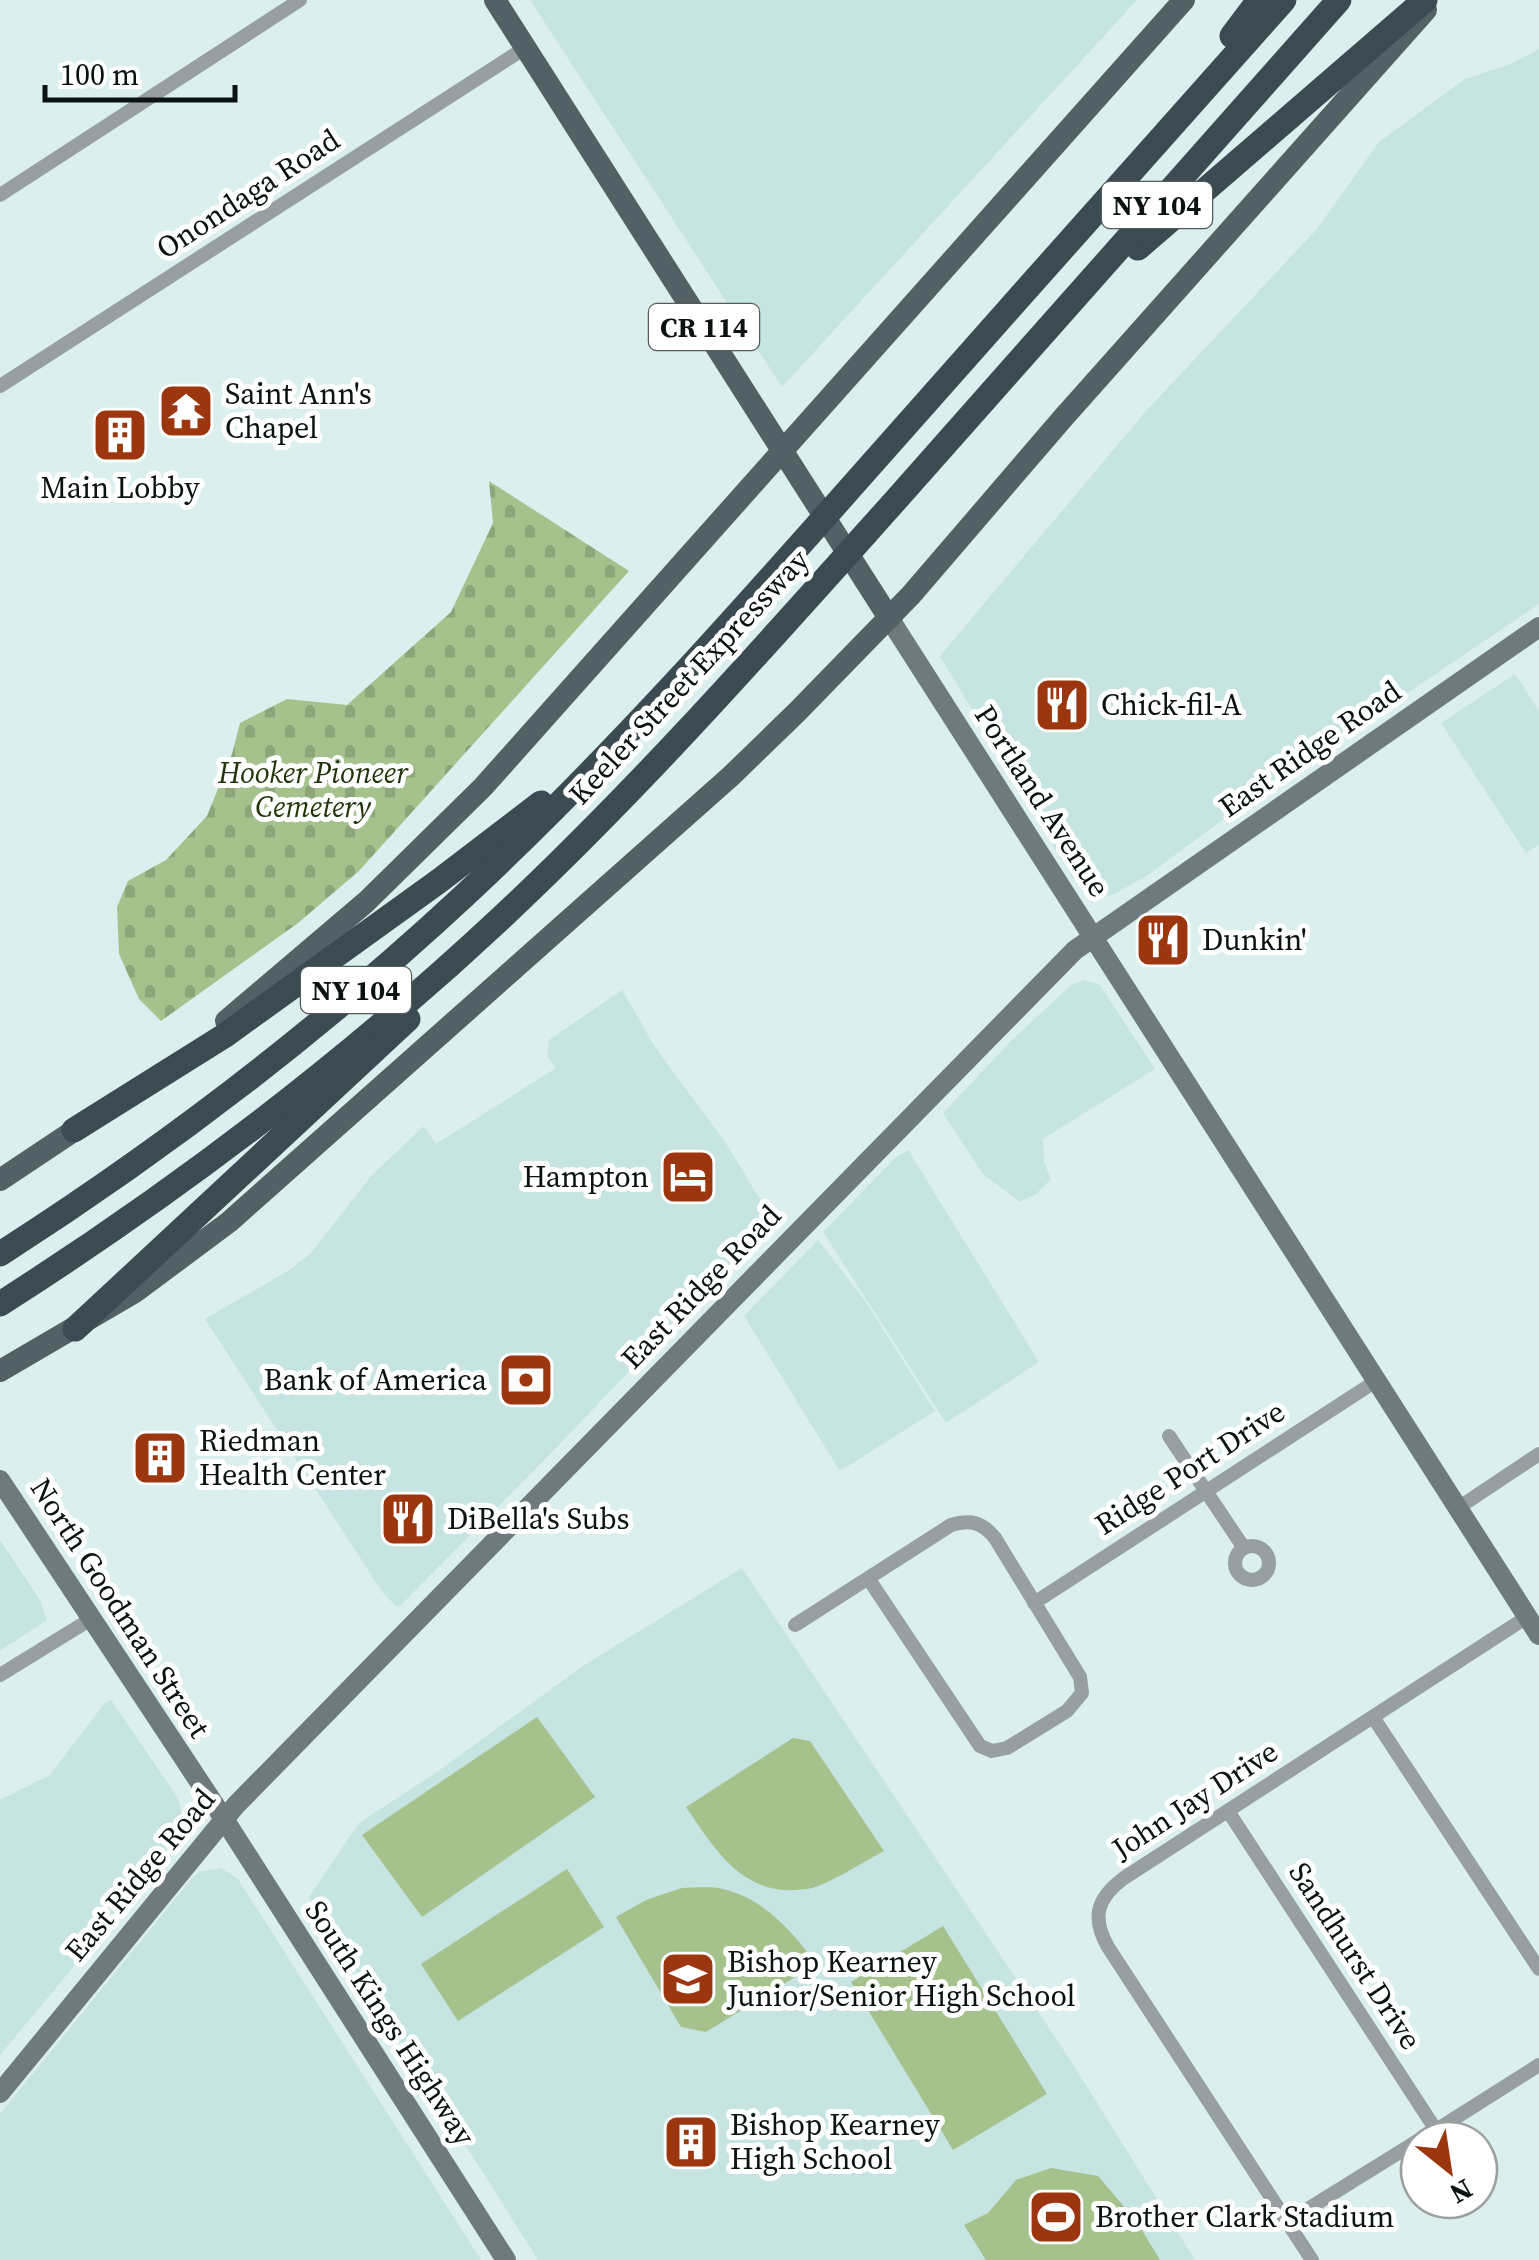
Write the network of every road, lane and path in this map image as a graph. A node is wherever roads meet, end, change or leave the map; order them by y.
1 (300, 0) edge
2 (495, 0) edge
3 (1184, 0) edge
4 (1259, 0) edge
5 (1284, 0) edge
6 (1339, 0) edge
7 (1424, 0) edge
8 (1435, 0) edge
9 (526, 48) junction
10 (0, 195) edge
11 (1046, 267) junction
12 (0, 386) edge
13 (975, 410) junction
14 (783, 451) junction
15 (889, 618) junction
16 (1539, 628) edge
17 (675, 683) junction
18 (548, 873) junction
19 (1093, 936) junction
20 (74, 1130) junction
21 (0, 1180) edge
22 (0, 1254) edge
23 (0, 1304) edge
24 (75, 1328) junction
25 (4, 1370) edge
26 (1376, 1381) junction
27 (1169, 1436) dead end
28 (1539, 1454) edge
29 (0, 1480) edge
30 (1205, 1490) junction
31 (1458, 1508) junction
32 (1244, 1548) dead end
33 (868, 1578) junction
34 (1034, 1603) junction
35 (91, 1619) junction
36 (795, 1624) dead end
37 (1533, 1626) edge
38 (0, 1676) edge
39 (1373, 1717) junction
40 (1228, 1811) junction
41 (224, 1819) junction
42 (1539, 1969) edge
43 (1539, 2064) edge
44 (0, 2093) edge
45 (1429, 2120) edge
46 (1452, 2120) edge
47 (1399, 2152) edge
48 (1286, 2222) junction
49 (506, 2260) edge
50 (1312, 2260) edge

1 - 10 street
2 - 9 main road, Portland Avenue / CR 114
3 - 14 main road
4 - 11 highway
5 - 11 highway, Keeler Street Expressway / NY 104
6 - 13 highway, Keeler Street Expressway / NY 104
7 - 13 highway
8 - 15 main road
9 - 12 street, Onondaga Road
9 - 14 main road, Portland Avenue / CR 114
11 - 17 highway, Keeler Street Expressway / NY 104
13 - 18 highway, Keeler Street Expressway / NY 104
14 - 15 main road, Portland Avenue / CR 114
14 - 20 main road
15 - 19 main road, Portland Avenue / CR 114
15 - 24 main road
16 - 19 main road, East Ridge Road
17 - 20 highway
17 - 22 highway, Keeler Street Expressway / NY 104
18 - 23 highway, Keeler Street Expressway / NY 104
18 - 24 highway
19 - 26 main road, Portland Avenue / CR 114
19 - 41 main road, East Ridge Road
20 - 21 main road
24 - 25 main road
26 - 30 street, Ridge Port Drive
26 - 31 main road, Portland Avenue / CR 114
27 - 30 street
28 - 31 street
29 - 35 main road, North Goodman Street
30 - 32 street
30 - 34 street, Ridge Port Drive
31 - 37 main road, Portland Avenue / CR 114
33 - 34 street
33 - 34 street
33 - 36 street
35 - 38 street
35 - 41 main road, North Goodman Street
37 - 39 street, John Jay Drive
39 - 40 street, John Jay Drive
39 - 42 street
40 - 45 street, Sandhurst Drive
40 - 48 street, John Jay Drive
41 - 44 main road, East Ridge Road
41 - 49 main road, South Kings Highway
43 - 46 street
47 - 48 street
48 - 50 street, John Jay Drive

